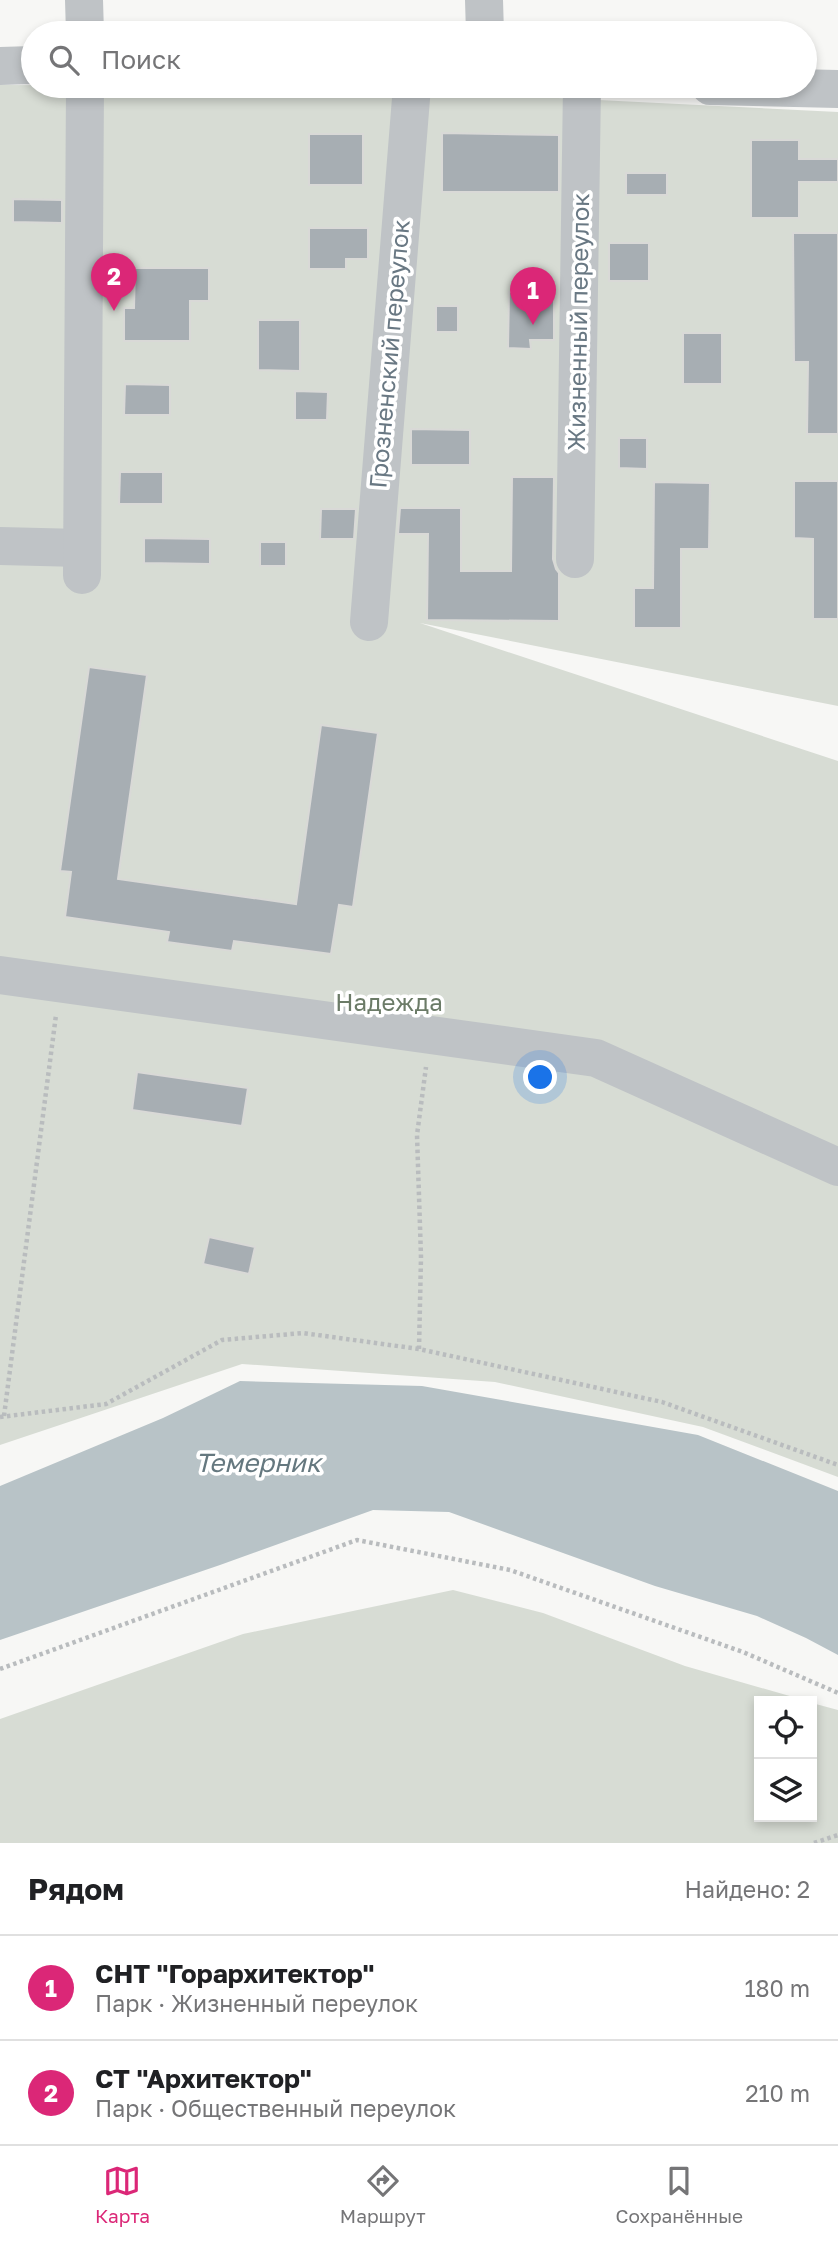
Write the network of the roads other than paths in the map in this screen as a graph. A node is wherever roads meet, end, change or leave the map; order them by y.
1 (84, 0) edge
2 (484, 0) edge
3 (85, 21) edge
4 (485, 21) edge
5 (21, 65) edge
6 (0, 66) edge
7 (817, 89) edge
8 (838, 89) edge
9 (85, 98) edge
10 (411, 98) edge
11 (582, 98) edge
12 (0, 546) edge
13 (575, 559) dead end
14 (369, 622) dead end
15 (0, 975) edge
16 (838, 1167) edge

1 - 3 street
2 - 4 street
5 - 6 street
7 - 8 street
9 - 12 street
10 - 14 street, Грозненский переулок
11 - 13 street, Жизненный переулок
15 - 16 street

